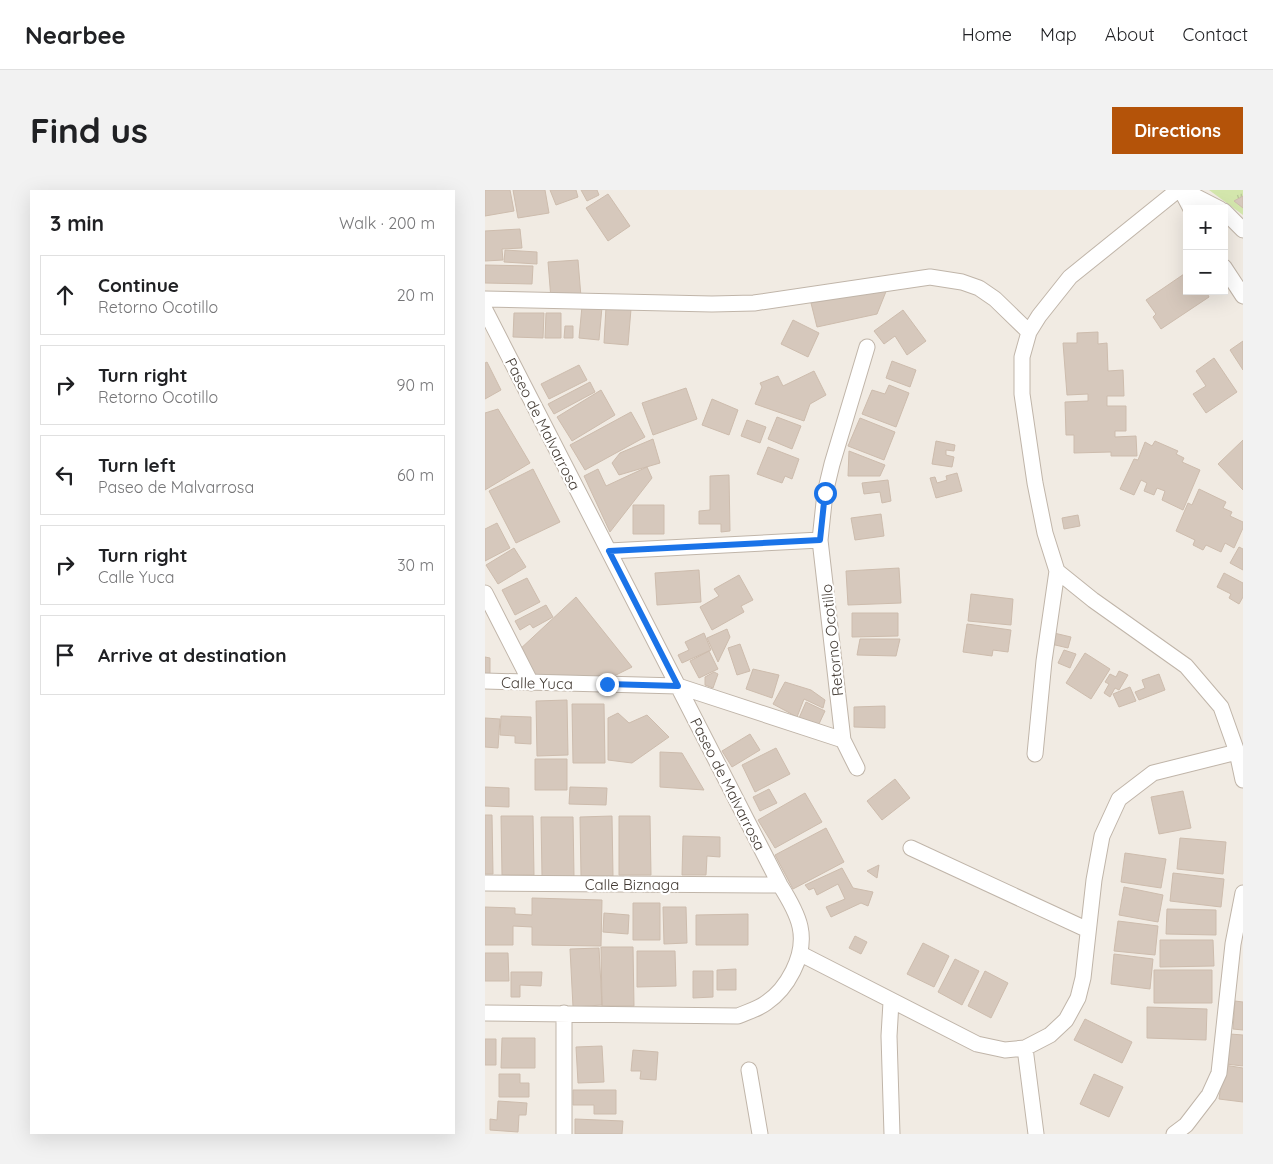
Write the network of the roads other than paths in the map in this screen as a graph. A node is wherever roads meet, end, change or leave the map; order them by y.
1 (1181, 190) edge
2 (1189, 205) edge
3 (1212, 205) edge
4 (1228, 215) edge
5 (1243, 230) edge
6 (1228, 273) edge
7 (1243, 296) edge
8 (485, 299) edge
9 (485, 310) edge
10 (1029, 332) junction
11 (867, 347) dead end
12 (820, 540) junction
13 (609, 551) junction
14 (1057, 571) junction
15 (485, 593) edge
16 (485, 682) edge
17 (531, 682) junction
18 (678, 686) junction
19 (843, 740) junction
20 (1237, 752) junction
21 (1035, 754) dead end
22 (857, 768) dead end
23 (1243, 780) edge
24 (911, 848) dead end
25 (485, 883) edge
26 (780, 885) junction
27 (1243, 892) edge
28 (1088, 930) junction
29 (801, 954) junction
30 (891, 1002) junction
31 (485, 1013) edge
32 (564, 1013) junction
33 (1025, 1048) junction
34 (749, 1070) dead end
35 (564, 1134) edge
36 (760, 1134) edge
37 (892, 1134) edge
38 (1036, 1134) edge
39 (1174, 1134) edge

1 - 2 street
1 - 3 street
1 - 10 street
4 - 5 street
6 - 7 street
8 - 10 street
9 - 13 street, Paseo de Malvarrosa
10 - 14 street
11 - 12 street, Retorno Ocotillo
12 - 13 street
12 - 19 street, Retorno Ocotillo
13 - 18 street, Paseo de Malvarrosa
14 - 20 street
14 - 21 street
15 - 17 street
16 - 17 street, Calle Yuca
17 - 18 street, Calle Yuca
18 - 19 street
18 - 26 street, Paseo de Malvarrosa
19 - 22 street, Retorno Ocotillo
20 - 23 street
20 - 28 street
24 - 28 street
25 - 26 street, Calle Biznaga
26 - 29 street, Paseo de Malvarrosa
27 - 39 street
28 - 33 street
29 - 30 street
29 - 32 street, Paseo de Malvarrosa
30 - 33 street
30 - 37 street
31 - 32 street, Paseo de Malvarrosa
32 - 35 street
33 - 38 street
34 - 36 street

